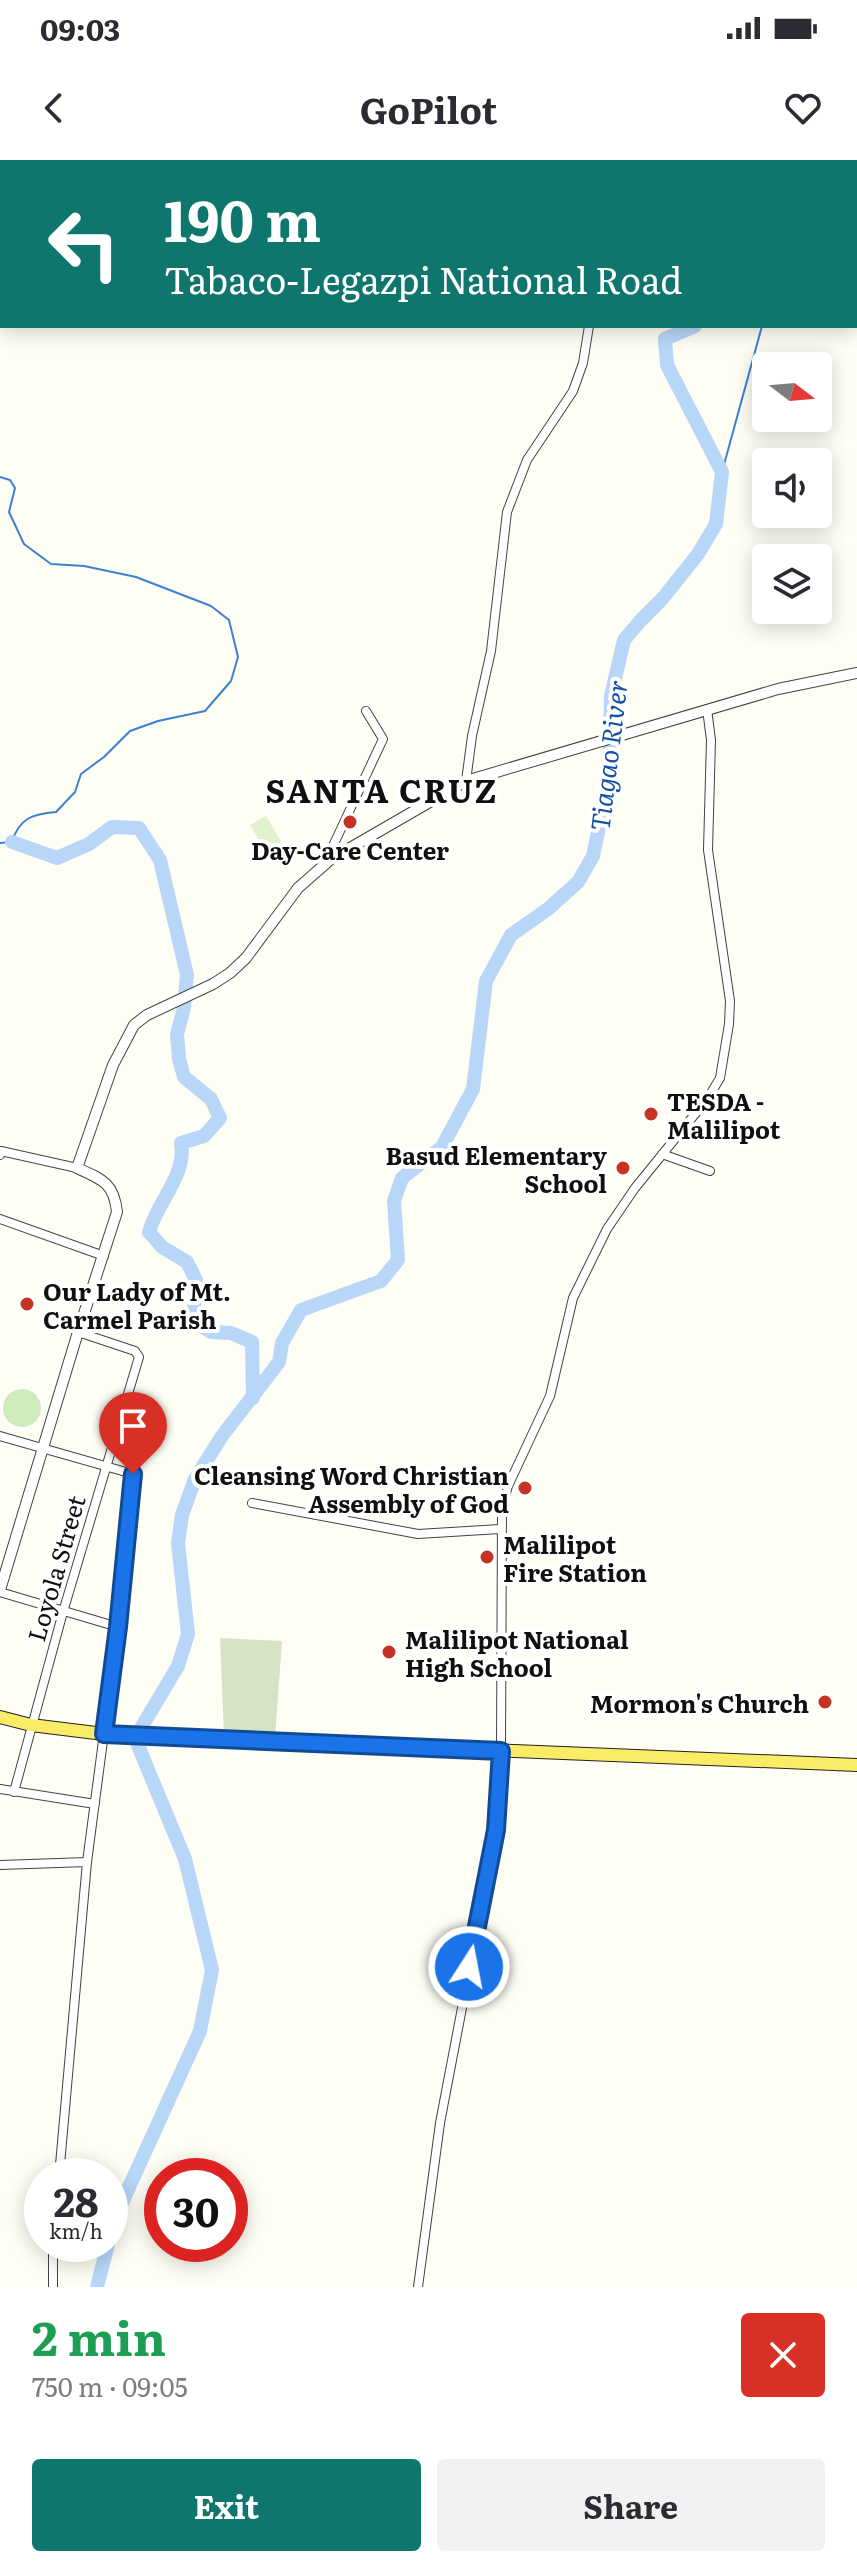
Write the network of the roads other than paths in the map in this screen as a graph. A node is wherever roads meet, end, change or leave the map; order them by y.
1 (589, 328) edge
2 (857, 673) edge
3 (707, 709) junction
4 (366, 711) dead end
5 (466, 781) junction
6 (325, 864) junction
7 (1, 1153) edge
8 (662, 1154) junction
9 (77, 1168) junction
10 (710, 1171) dead end
11 (0, 1219) edge
12 (104, 1256) junction
13 (78, 1332) junction
14 (0, 1436) edge
15 (42, 1449) junction
16 (105, 1467) junction
17 (252, 1503) dead end
18 (500, 1529) junction
19 (0, 1591) edge
20 (63, 1612) junction
21 (118, 1627) junction
22 (0, 1717) edge
23 (31, 1725) junction
24 (104, 1734) junction
25 (501, 1751) junction
26 (857, 1765) edge
27 (0, 1789) edge
28 (14, 1792) junction
29 (95, 1804) junction
30 (87, 1862) junction
31 (0, 1865) edge
32 (61, 2158) edge
33 (53, 2262) edge
34 (53, 2287) edge
35 (418, 2287) edge

1 - 5 street
2 - 3 street
3 - 5 street
3 - 8 street
4 - 6 street
5 - 6 street
6 - 9 street
7 - 9 street
8 - 10 street
8 - 18 street
9 - 12 street
11 - 12 street
12 - 13 street
13 - 15 street
13 - 16 street, Loyola Street
14 - 15 street
15 - 16 street
15 - 19 street
16 - 20 street, Loyola Street
16 - 21 street
17 - 18 street
18 - 25 street
19 - 20 street
20 - 21 street
20 - 23 street, Loyola Street
21 - 24 street
22 - 23 main road
23 - 24 main road
23 - 28 street, Loyola Street
24 - 25 main road
24 - 29 street
25 - 26 main road
25 - 35 street
27 - 28 street
28 - 29 street
29 - 30 street
30 - 31 street
30 - 32 street
33 - 34 street

